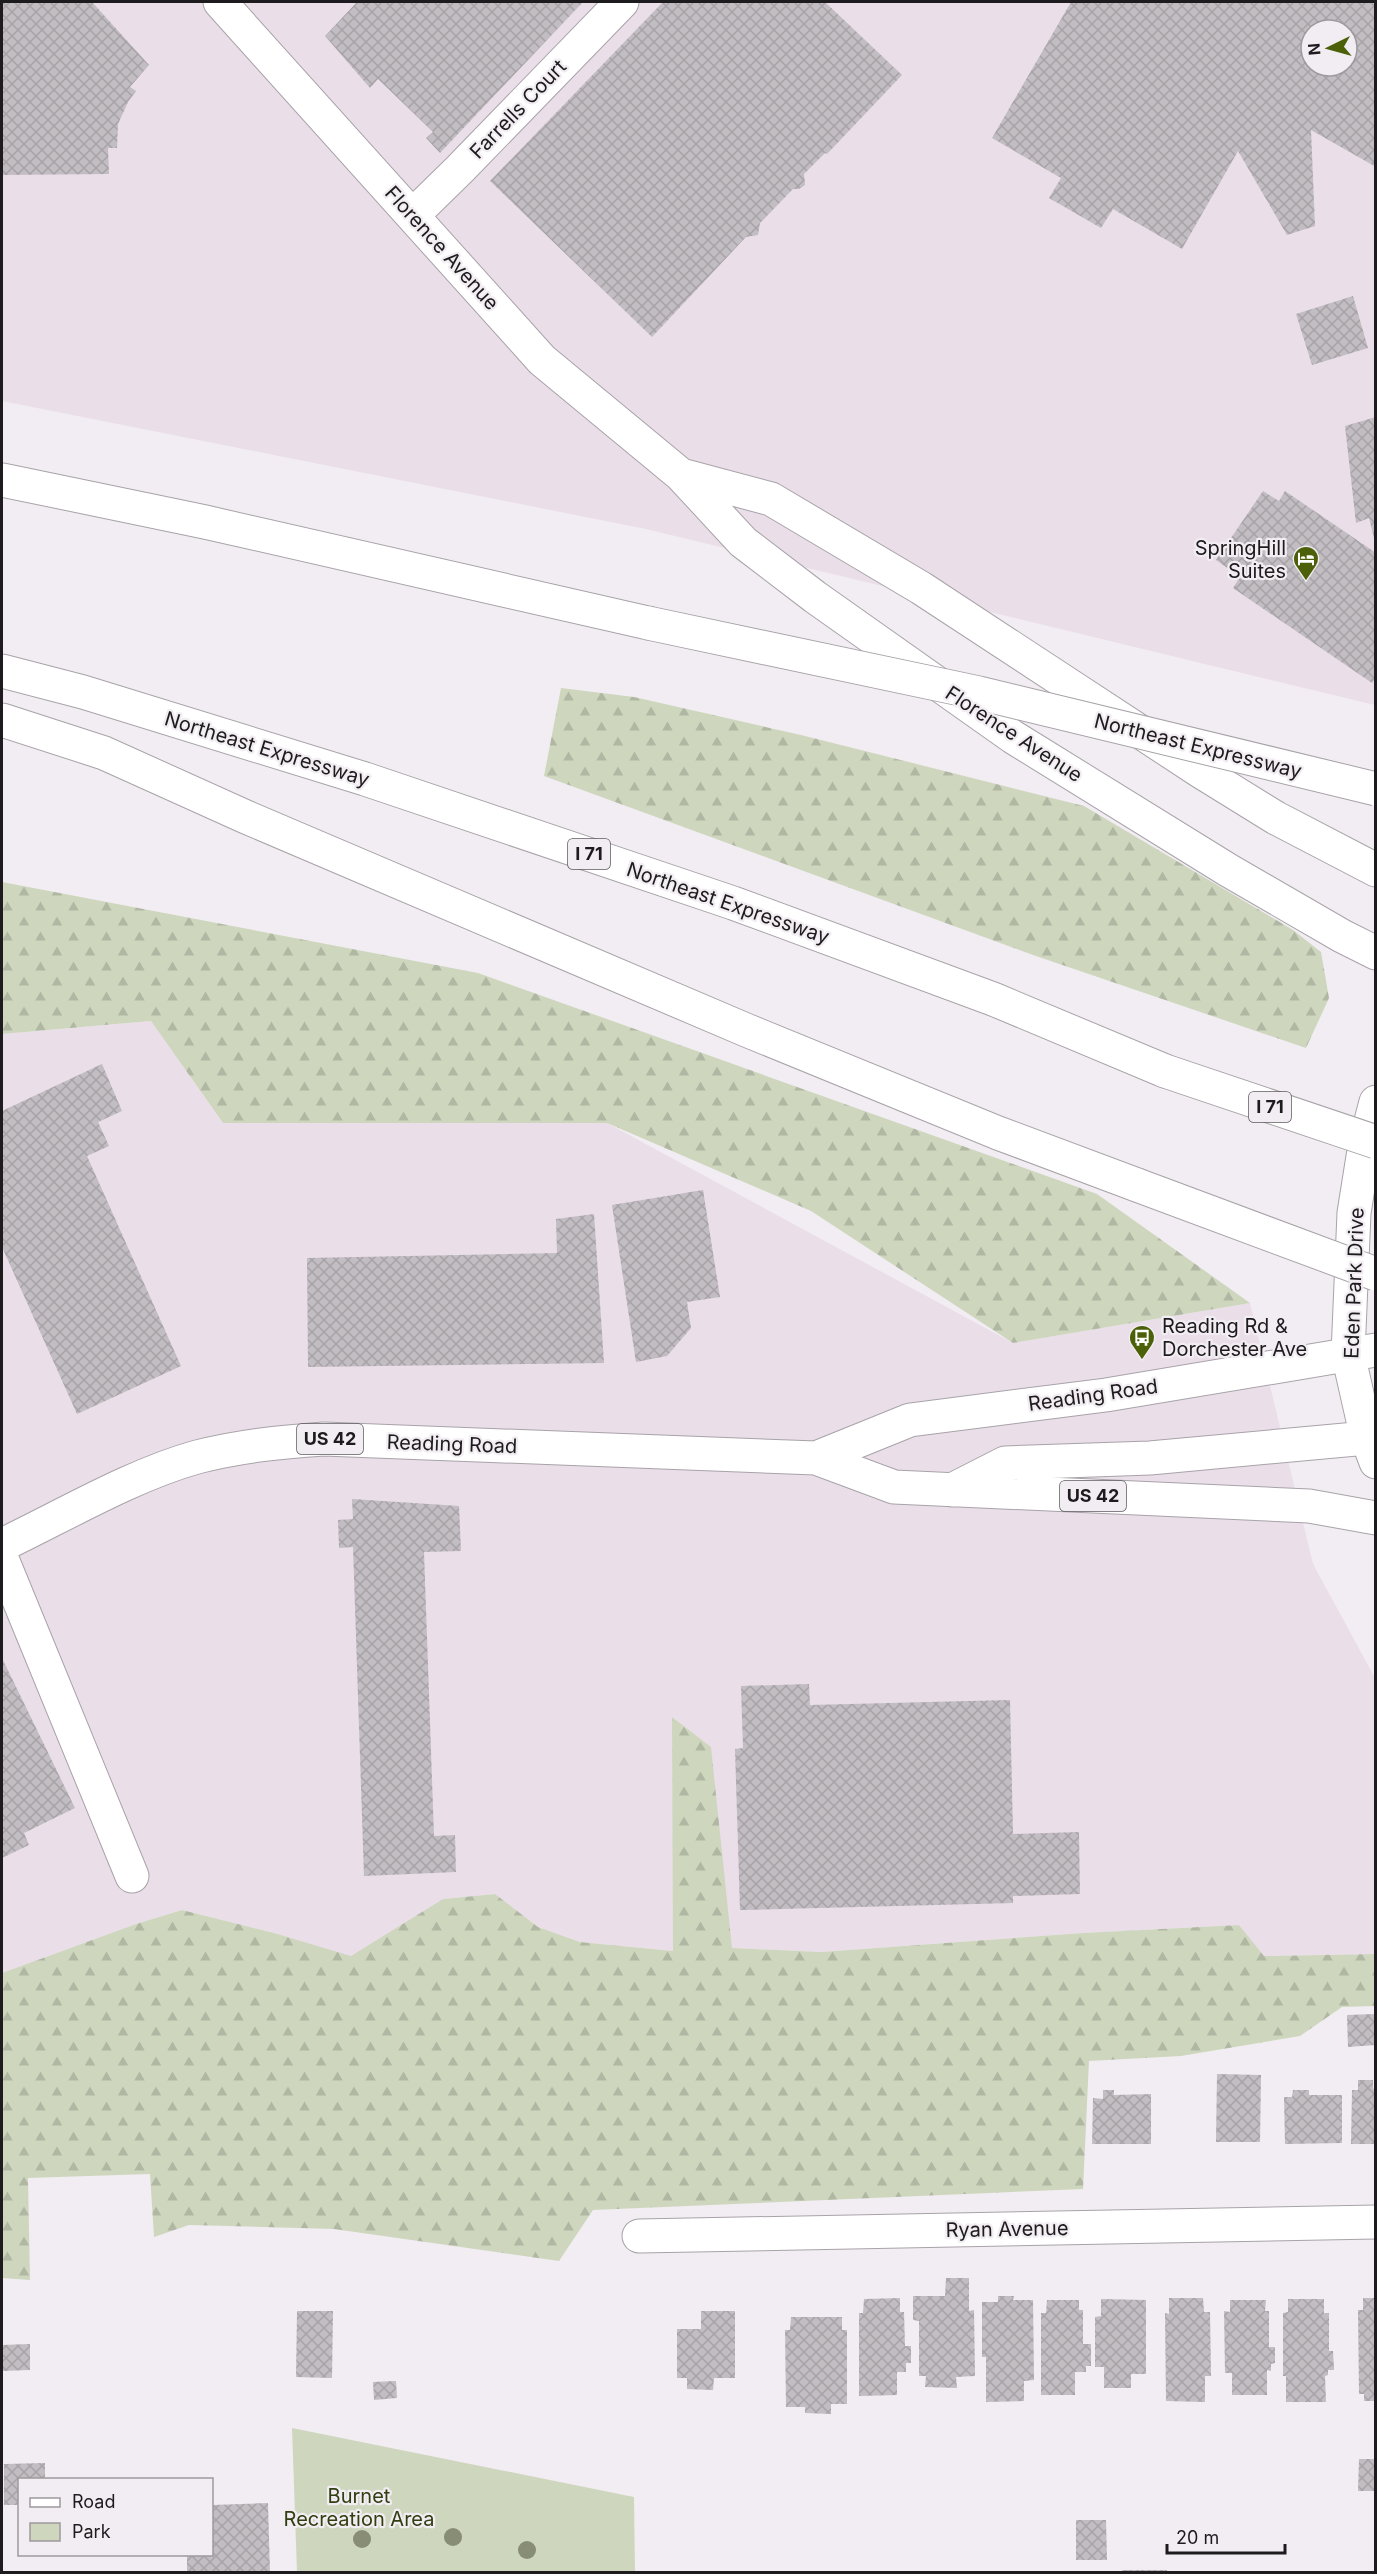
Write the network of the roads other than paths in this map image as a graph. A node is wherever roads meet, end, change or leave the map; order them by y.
1 (220, 2) edge
2 (622, 2) edge
3 (413, 215) junction
4 (681, 475) junction
5 (2, 480) edge
6 (2, 671) edge
7 (2, 720) edge
8 (1376, 789) edge
9 (1376, 870) edge
10 (1376, 953) edge
11 (1376, 1102) edge
12 (1376, 1142) edge
13 (1137, 1185) junction
14 (1376, 1253) edge
15 (1376, 1274) edge
16 (1362, 1352) edge
17 (1373, 1446) edge
18 (816, 1458) junction
19 (951, 1490) junction
20 (1376, 1518) edge
21 (2, 1545) edge
22 (2, 1559) edge
23 (132, 1876) dead end
24 (1376, 2222) edge
25 (639, 2236) dead end

1 - 3 main road, Florence Avenue
2 - 3 main road, Farrells Court
3 - 4 main road, Florence Avenue
4 - 9 main road, Florence Avenue
4 - 10 main road, Florence Avenue
5 - 8 main road, Northeast Expressway, bridge
6 - 12 main road, Northeast Expressway / I 71, bridge
7 - 13 main road
11 - 16 main road, Eden Park Drive
13 - 14 main road, bridge
13 - 15 main road, bridge
16 - 17 main road, Eden Park Drive
16 - 18 main road, Reading Road / US 42
17 - 19 main road
18 - 19 main road, Reading Road / US 42
18 - 21 main road, Reading Road / US 42
19 - 20 main road, Reading Road / US 42
22 - 23 main road
24 - 25 main road, Ryan Avenue

